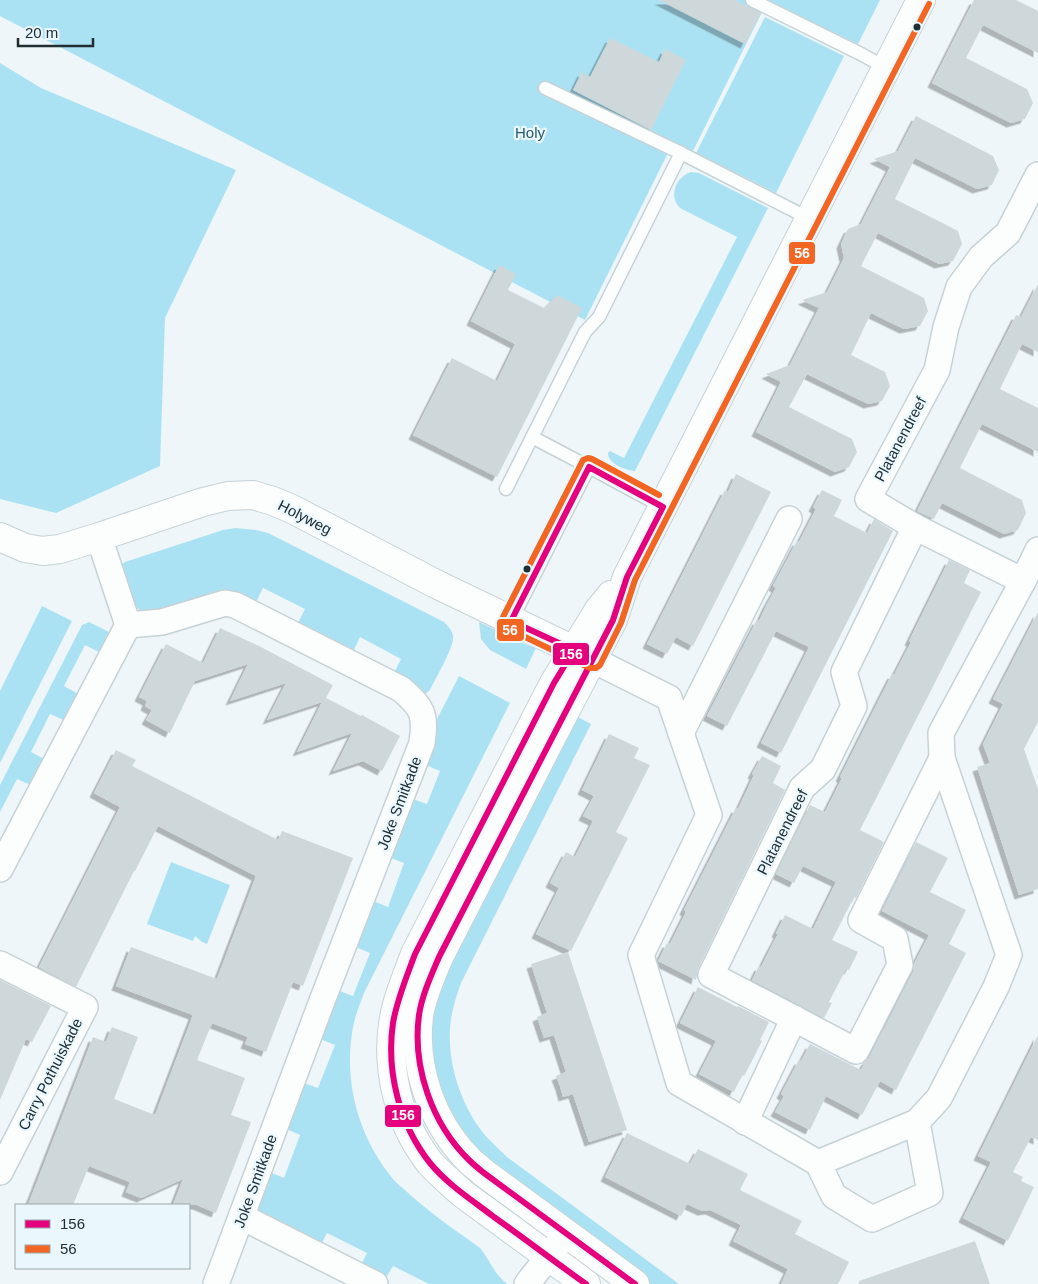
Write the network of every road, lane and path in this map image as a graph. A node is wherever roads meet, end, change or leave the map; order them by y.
1 (752, 0) edge
2 (921, 0) edge
3 (886, 68) junction
4 (545, 88) dead end
5 (681, 153) junction
6 (1038, 175) edge
7 (810, 219) junction
8 (532, 437) junction
9 (589, 466) junction
10 (506, 489) dead end
11 (663, 507) junction
12 (789, 519) dead end
13 (915, 527) junction
14 (0, 537) edge
15 (99, 537) junction
16 (1038, 550) edge
17 (1023, 581) junction
18 (511, 621) junction
19 (128, 625) junction
20 (584, 655) junction
21 (681, 733) junction
22 (942, 758) junction
23 (0, 869) edge
24 (0, 964) edge
25 (794, 1018) junction
26 (745, 1122) junction
27 (917, 1122) junction
28 (818, 1163) junction
29 (0, 1172) edge
30 (242, 1217) junction
31 (566, 1234) junction
32 (548, 1258) junction
33 (216, 1284) edge
34 (375, 1284) edge
35 (527, 1284) edge
36 (586, 1284) edge
37 (635, 1284) edge

1 - 3 lane
2 - 3 street
3 - 7 street
4 - 5 lane
5 - 7 lane
5 - 8 lane
6 - 13 street, Platanendreef
7 - 11 street
8 - 9 lane
8 - 10 lane
9 - 11 lane
9 - 18 lane
11 - 20 street
12 - 21 street
13 - 17 street, Platanendreef
13 - 25 street, Platanendreef
14 - 15 street, Holyweg
15 - 18 street, Holyweg
15 - 19 street
16 - 17 street, Platanendreef
17 - 22 street, Platanendreef
18 - 20 street, Holyweg
19 - 23 street
19 - 30 street, Joke Smitkade
20 - 21 street
20 - 31 street
20 - 32 street
21 - 26 street
22 - 25 street, Platanendreef
22 - 27 street, Platanendreef
24 - 29 street, Carry Pothuiskade
25 - 26 street
26 - 28 street
27 - 28 street, Platanendreef
27 - 28 street
30 - 33 street, Joke Smitkade
30 - 34 street
31 - 32 street
31 - 37 street
32 - 35 street
32 - 36 street

